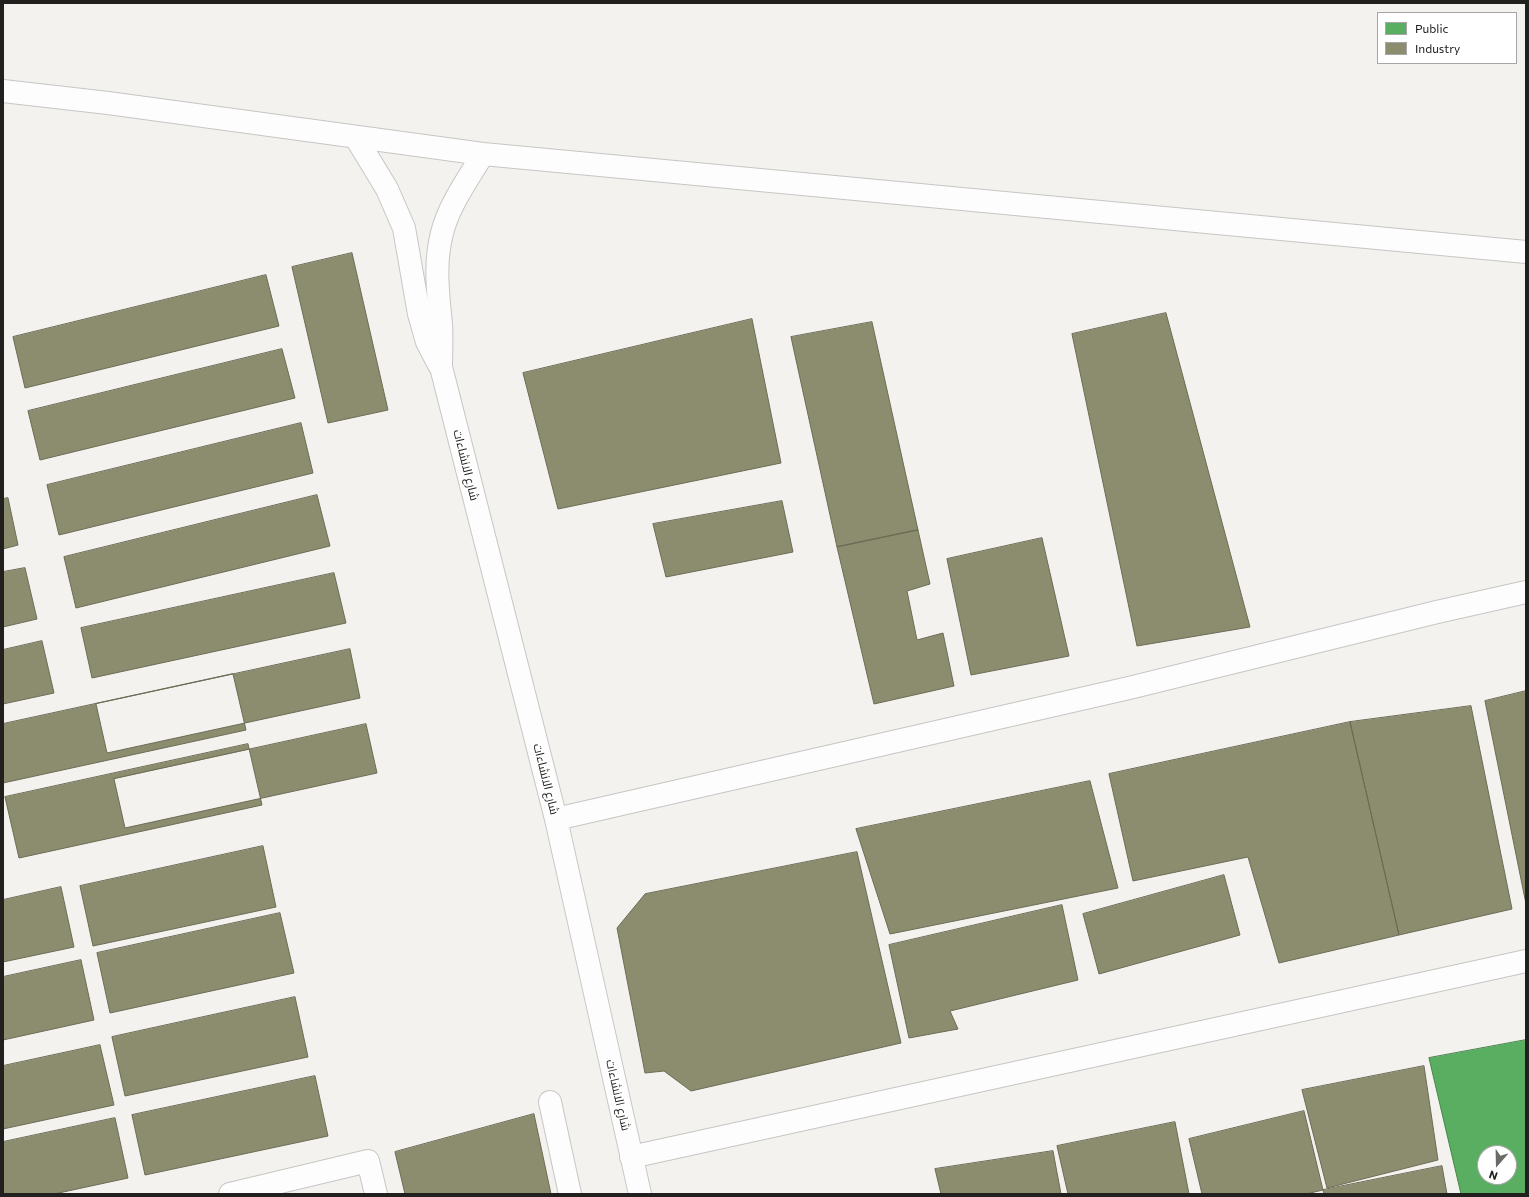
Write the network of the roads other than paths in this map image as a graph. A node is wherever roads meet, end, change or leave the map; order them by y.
1 (3, 91) edge
2 (356, 138) junction
3 (483, 154) junction
4 (1526, 252) edge
5 (441, 367) junction
6 (1526, 592) edge
7 (556, 819) junction
8 (1526, 961) edge
9 (550, 1102) dead end
10 (631, 1157) junction
11 (305, 1185) edge
12 (230, 1194) edge
13 (376, 1194) edge
14 (570, 1194) edge
15 (640, 1194) edge

1 - 2 street
2 - 3 street
2 - 5 street, شارع الانشاءات
3 - 4 street
3 - 5 street, شارع الانشاءات
5 - 7 street, شارع الانشاءات
6 - 7 street
7 - 10 street, شارع الانشاءات
8 - 10 street
9 - 14 street
10 - 15 street, شارع الانشاءات
11 - 12 street
11 - 13 street

